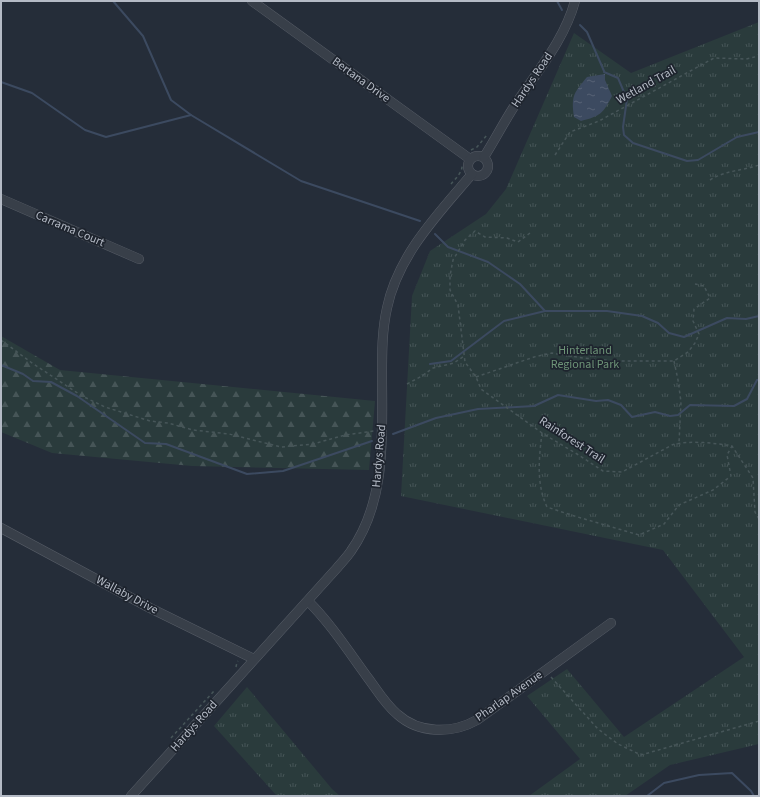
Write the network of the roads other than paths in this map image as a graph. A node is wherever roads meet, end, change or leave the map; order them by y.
1 (252, 1) edge
2 (575, 1) edge
3 (484, 157) junction
4 (470, 159) junction
5 (472, 174) junction
6 (1, 199) edge
7 (139, 259) dead end
8 (1, 528) edge
9 (308, 601) junction
10 (612, 622) dead end
11 (254, 660) junction
12 (131, 796) edge

1 - 4 street, Bertana Drive
2 - 3 street, Hardys Road
3 - 4 street
3 - 5 street
4 - 5 street
5 - 9 street, Hardys Road
6 - 7 street, Carrama Court
8 - 11 street, Wallaby Drive
9 - 10 street, Pharlap Avenue
9 - 11 street, Hardys Road
11 - 12 street, Hardys Road

